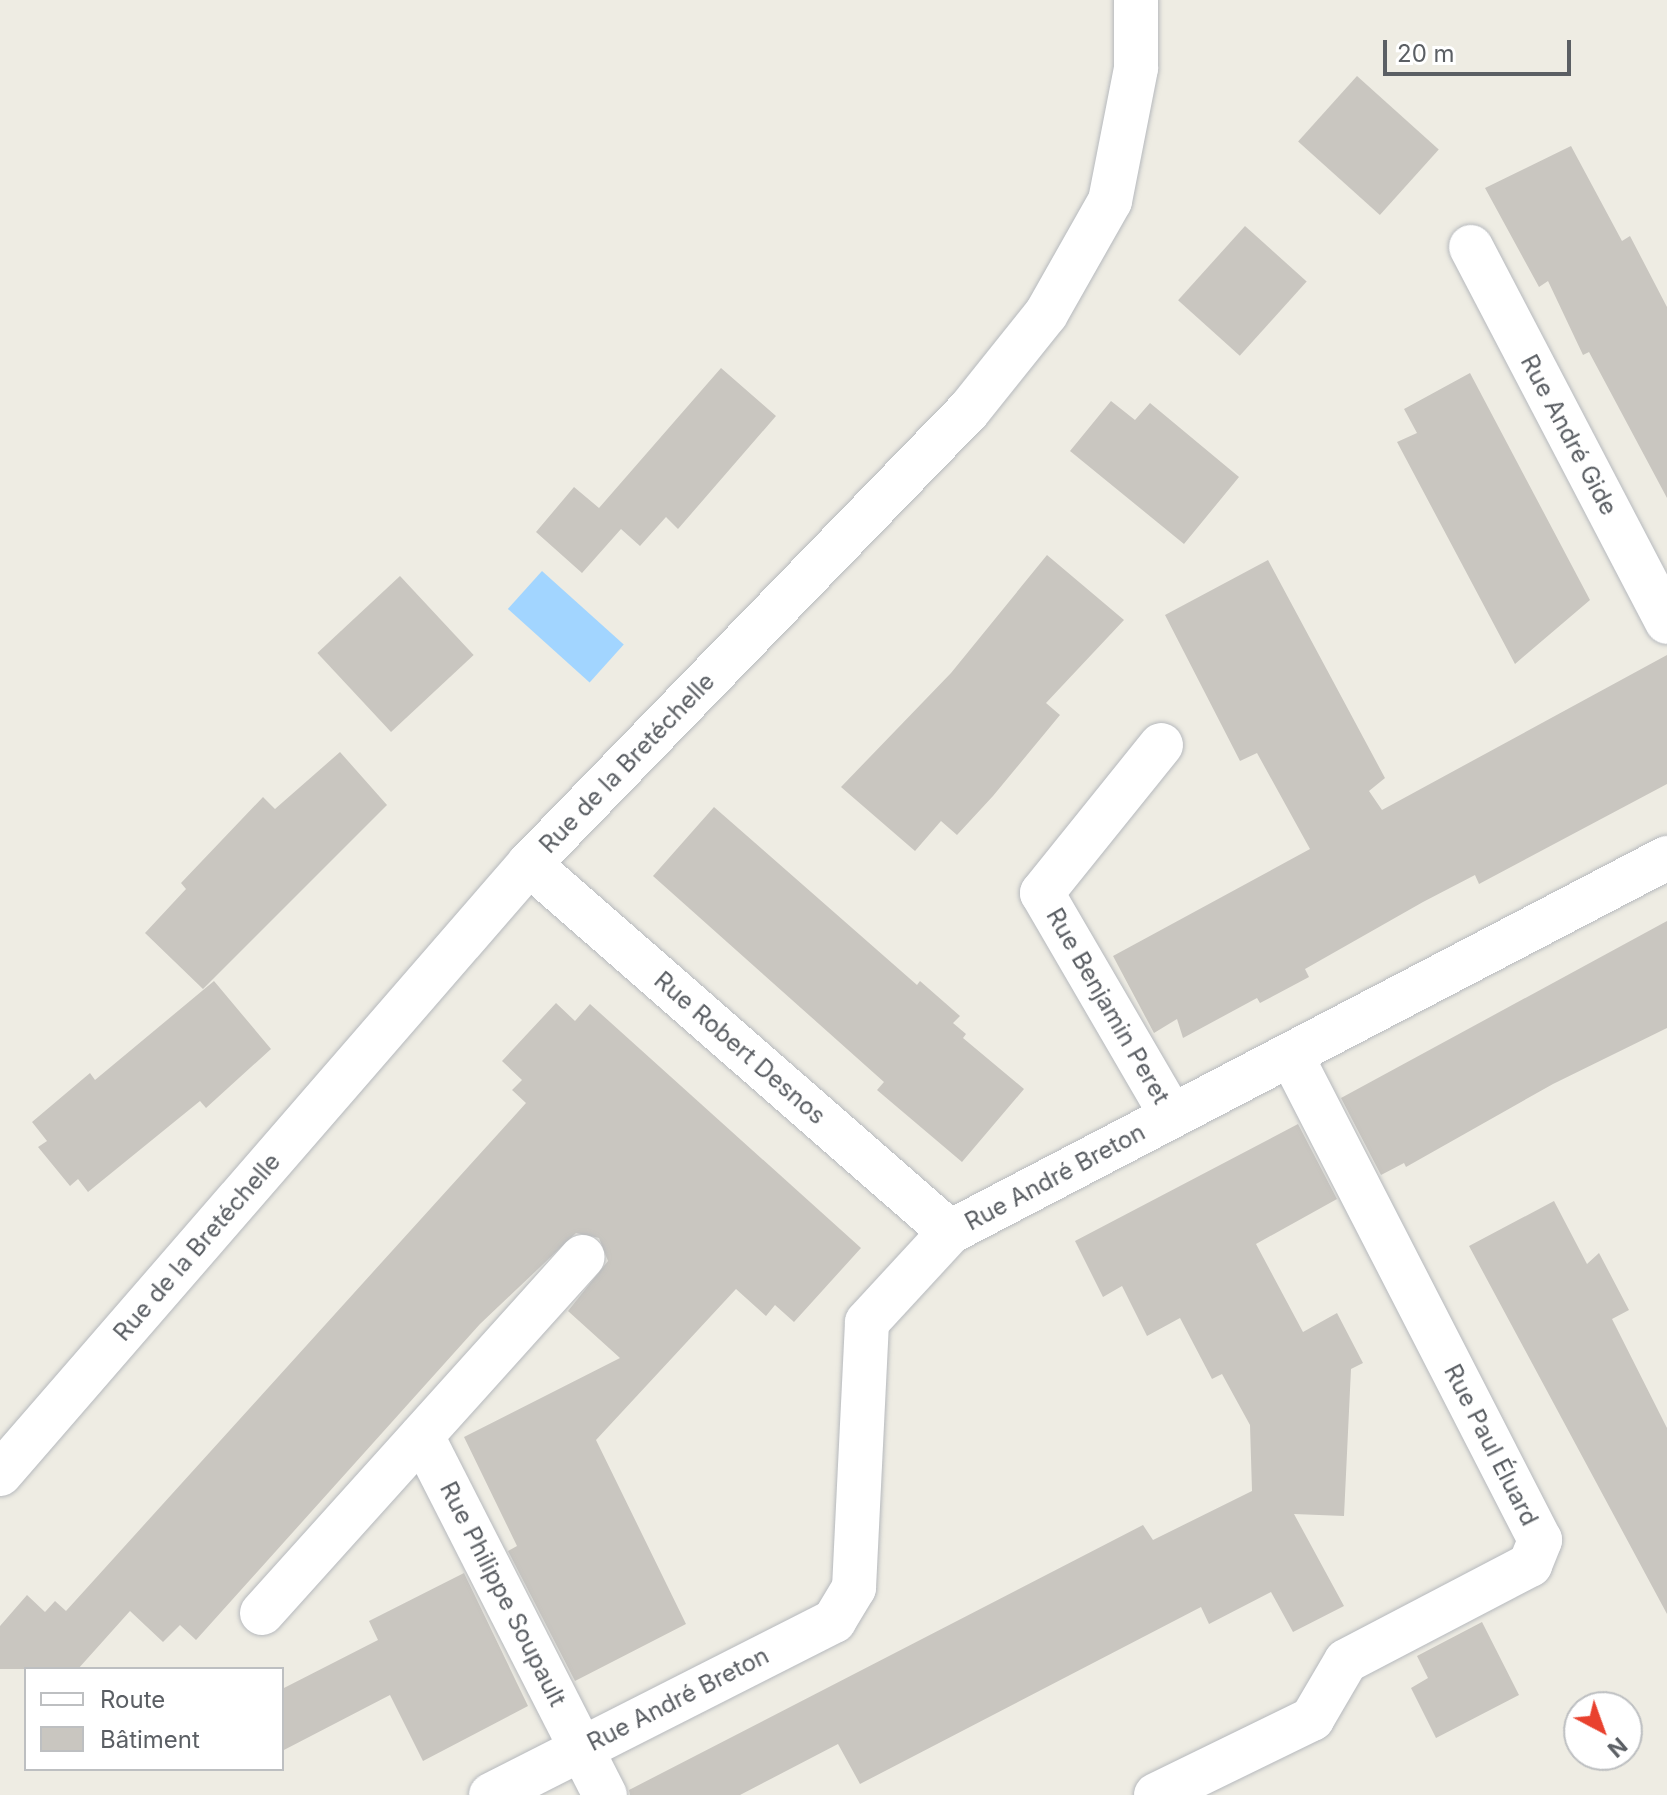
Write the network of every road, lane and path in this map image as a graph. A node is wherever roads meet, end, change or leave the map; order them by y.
1 (1136, 0) edge
2 (1471, 247) dead end
3 (1667, 622) edge
4 (1161, 745) dead end
5 (1667, 858) edge
6 (529, 864) junction
7 (1291, 1055) junction
8 (1172, 1116) junction
9 (950, 1232) junction
10 (583, 1257) dead end
11 (422, 1436) junction
12 (0, 1474) edge
13 (262, 1613) dead end
14 (581, 1748) junction
15 (491, 1795) edge
16 (605, 1795) edge
17 (1156, 1795) edge

1 - 6 street, Rue de la Bretéchelle
2 - 3 street, Rue André Gide
4 - 8 street, Rue Benjamin Peret
5 - 7 street, Rue André Breton
6 - 9 street, Rue Robert Desnos
6 - 12 street, Rue de la Bretéchelle
7 - 8 street, Rue André Breton
7 - 17 street, Rue Paul Éluard
8 - 9 street, Rue André Breton
9 - 14 street, Rue André Breton
10 - 11 street
11 - 13 street
11 - 14 street, Rue Philippe Soupault
14 - 15 street, Rue André Breton
14 - 16 street, Rue Philippe Soupault

